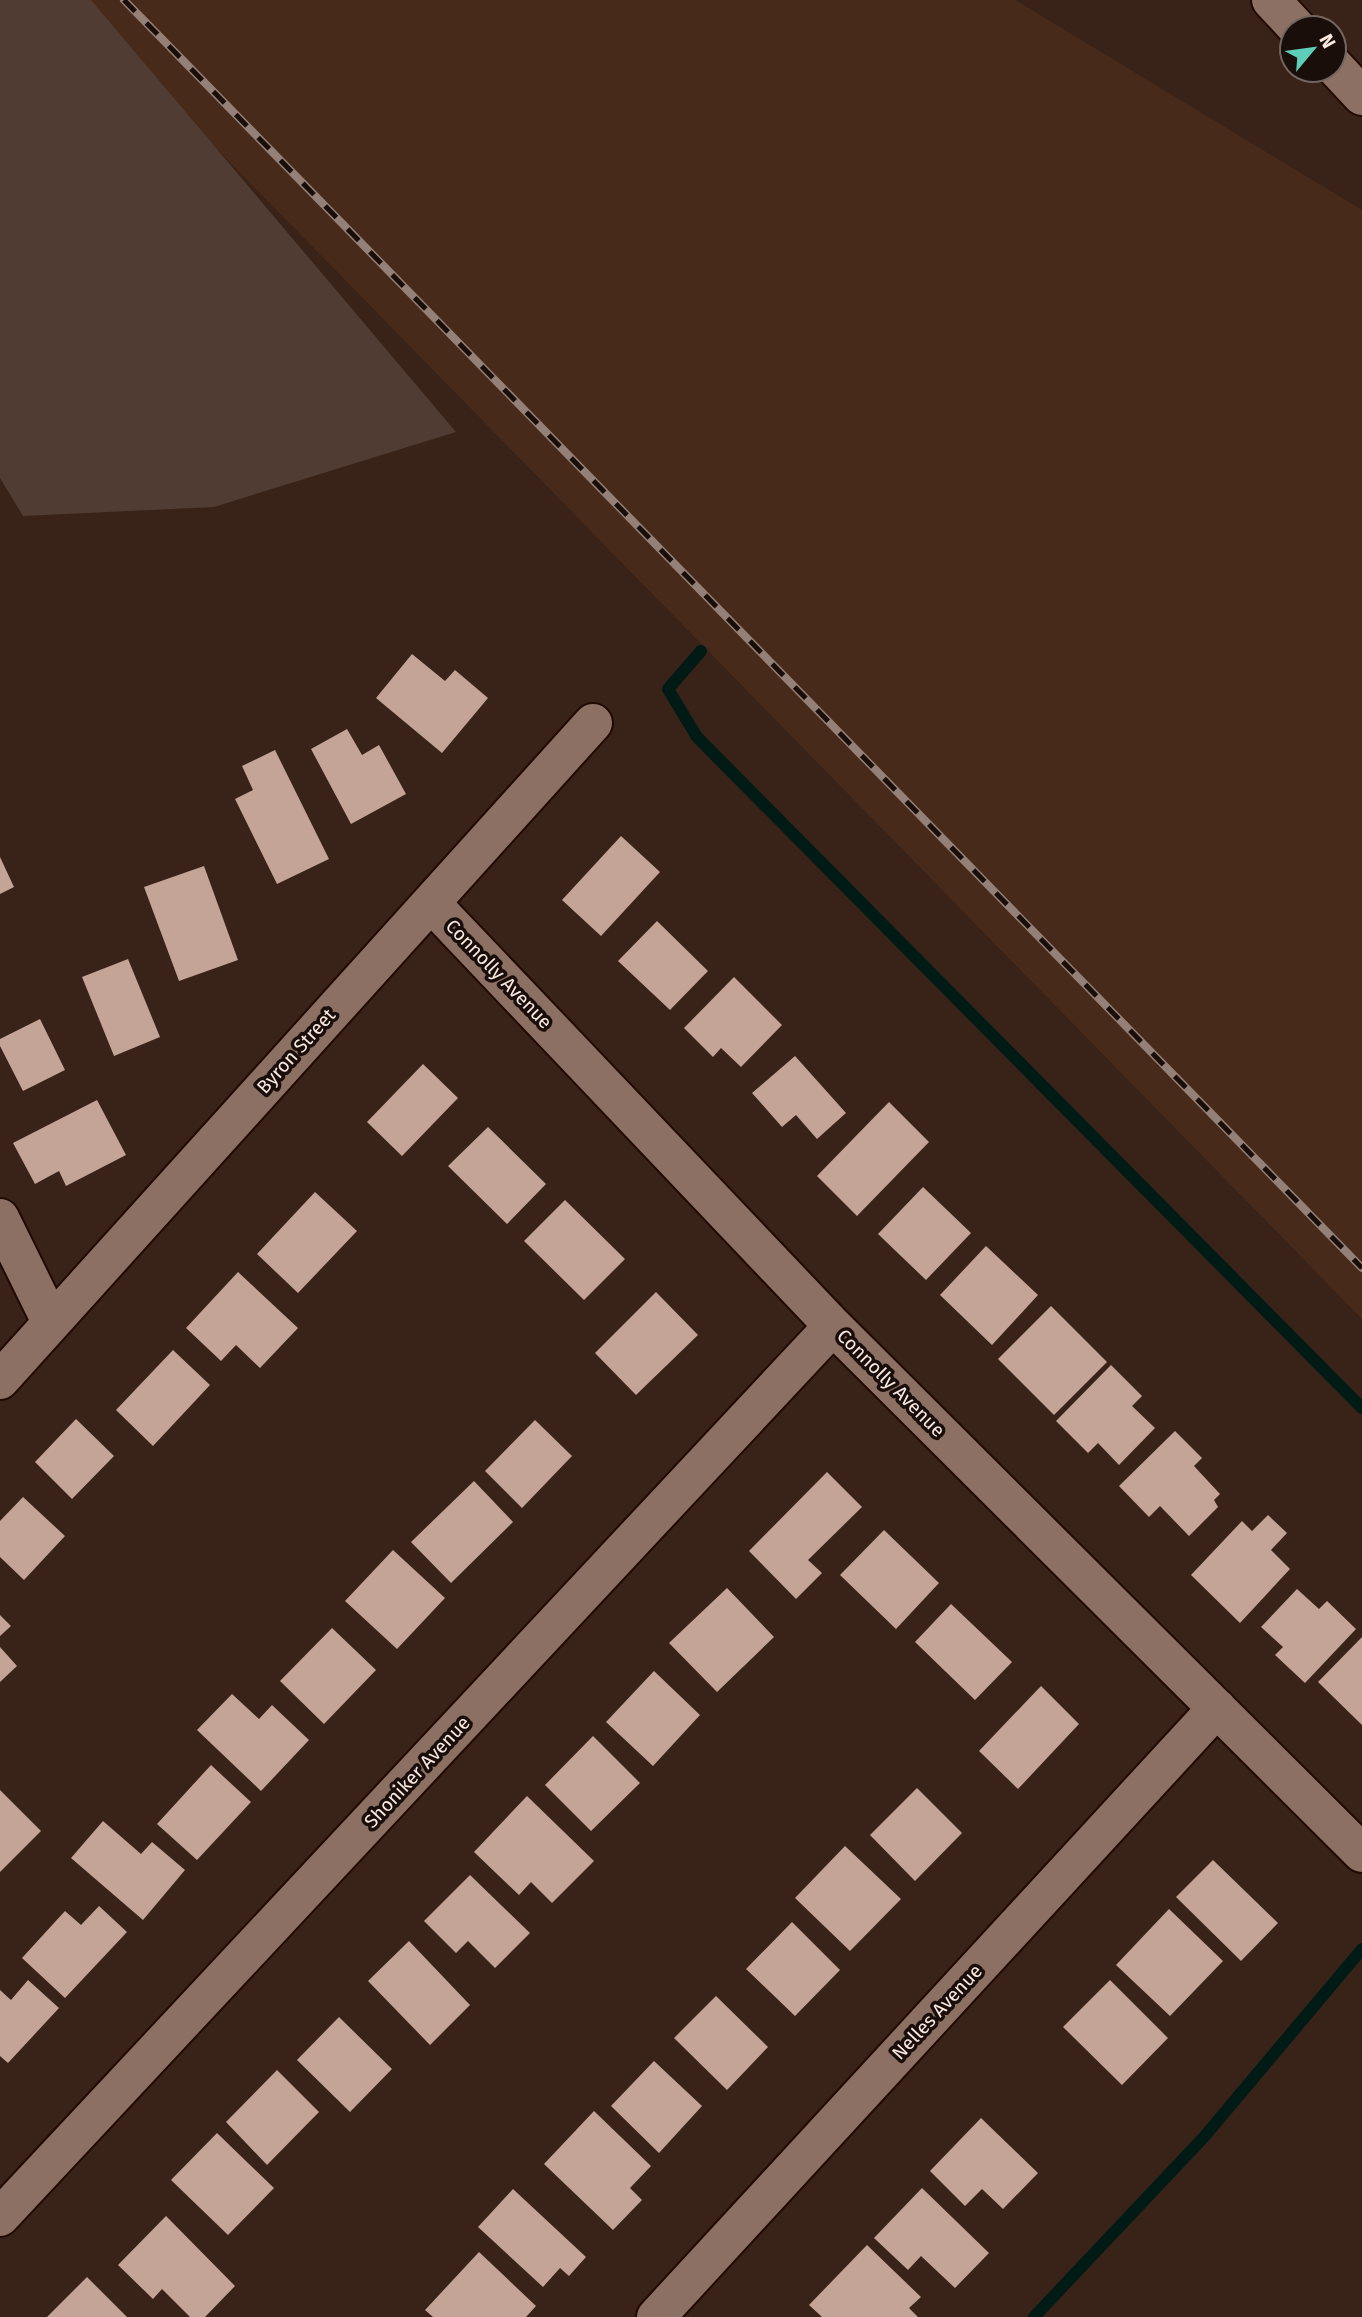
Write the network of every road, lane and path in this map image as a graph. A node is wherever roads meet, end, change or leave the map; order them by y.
1 (1271, 0) edge
2 (1284, 14) edge
3 (1348, 81) edge
4 (1362, 96) edge
5 (593, 723) dead end
6 (431, 903) junction
7 (0, 1218) edge
8 (51, 1322) junction
9 (833, 1326) junction
10 (0, 1380) edge
11 (1217, 1708) junction
12 (1362, 1853) edge
13 (0, 2217) edge
14 (656, 2317) edge

1 - 2 street
3 - 4 street
5 - 6 street, Byron Street
6 - 8 street, Byron Street
6 - 9 street, Connolly Avenue
7 - 8 street
8 - 10 street, Byron Street
9 - 11 street, Connolly Avenue
9 - 13 street, Shoniker Avenue
11 - 12 street, Connolly Avenue
11 - 14 street, Nelles Avenue

